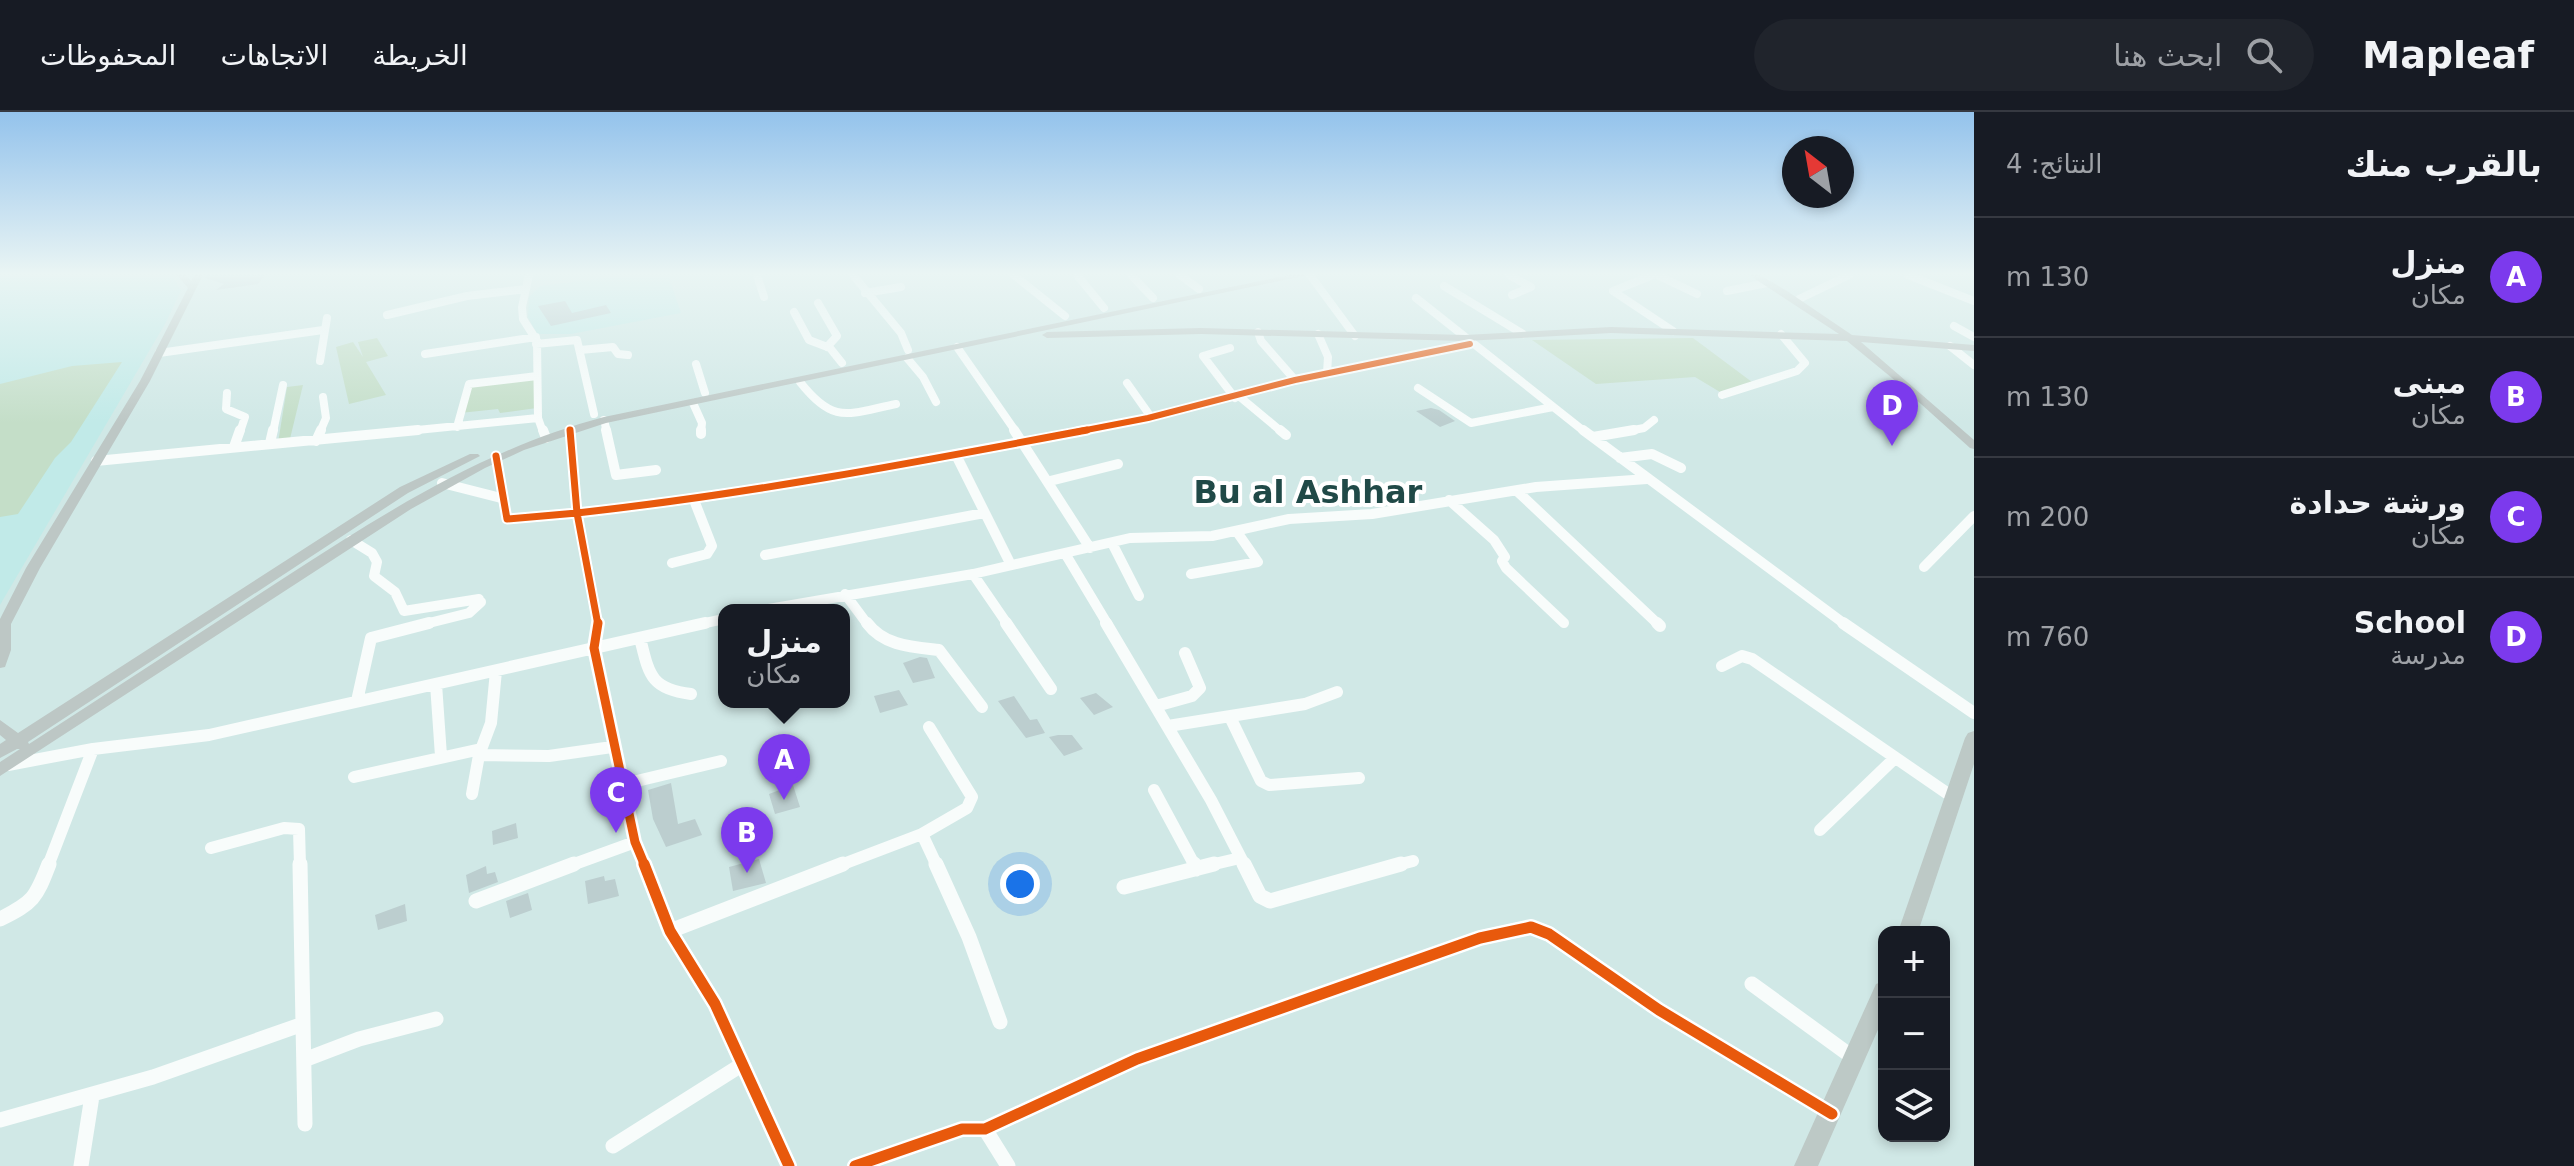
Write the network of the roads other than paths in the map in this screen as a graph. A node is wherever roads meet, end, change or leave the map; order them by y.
1 (176, 324) edge
2 (325, 324) edge
3 (526, 324) edge
4 (801, 324) edge
5 (830, 324) edge
6 (893, 324) edge
7 (1039, 324) edge
8 (1047, 324) edge
9 (1346, 324) edge
10 (1447, 324) edge
11 (1507, 324) edge
12 (1662, 324) edge
13 (1834, 324) edge
14 (1954, 326) dead end
15 (1027, 328) junction
16 (323, 330) junction
17 (1673, 331) junction
18 (1258, 332) junction
19 (1318, 334) junction
20 (1523, 334) junction
21 (1781, 334) junction
22 (1355, 336) junction
23 (1974, 337) edge
24 (1853, 338) junction
25 (536, 340) junction
26 (1467, 341) junction
27 (1950, 346) junction
28 (827, 347) junction
29 (957, 347) junction
30 (1230, 348) dead end
31 (1974, 348) edge
32 (580, 350) junction
33 (159, 353) junction
34 (425, 354) dead end
35 (907, 354) junction
36 (628, 355) dead end
37 (320, 361) dead end
38 (842, 363) junction
39 (696, 364) dead end
40 (1974, 365) edge
41 (1327, 373) junction
42 (537, 376) junction
43 (1295, 380) junction
44 (800, 382) junction
45 (1127, 383) dead end
46 (283, 385) dead end
47 (1418, 388) dead end
48 (227, 393) dead end
49 (705, 393) junction
50 (1722, 395) dead end
51 (323, 397) dead end
52 (1237, 398) junction
53 (936, 402) dead end
54 (693, 403) junction
55 (896, 404) dead end
56 (1553, 407) junction
57 (599, 417) junction
58 (1151, 417) junction
59 (1654, 420) dead end
60 (457, 427) junction
61 (541, 428) junction
62 (570, 429) junction
63 (701, 434) dead end
64 (1286, 435) dead end
65 (1593, 437) junction
66 (316, 441) junction
67 (1023, 442) junction
68 (270, 443) junction
69 (1974, 446) edge
70 (234, 447) junction
71 (956, 455) junction
72 (496, 456) junction
73 (1620, 458) junction
74 (96, 461) junction
75 (1118, 464) dead end
76 (1681, 468) dead end
77 (656, 470) dead end
78 (1647, 479) junction
79 (1050, 481) junction
80 (442, 483) junction
81 (1517, 491) junction
82 (501, 498) junction
83 (694, 500) junction
84 (1449, 500) junction
85 (577, 513) junction
86 (984, 513) junction
87 (1974, 516) edge
88 (1237, 532) junction
89 (351, 540) junction
90 (1112, 543) junction
91 (1090, 548) junction
92 (765, 555) dead end
93 (1066, 555) junction
94 (672, 563) dead end
95 (1011, 565) junction
96 (1924, 567) dead end
97 (973, 574) junction
98 (1191, 574) dead end
99 (845, 594) junction
100 (1139, 596) dead end
101 (793, 604) edge
102 (718, 620) edge
103 (1564, 623) dead end
104 (1660, 626) dead end
105 (2, 629) edge
106 (640, 638) junction
107 (594, 648) junction
108 (1185, 653) dead end
109 (0, 663) edge
110 (1722, 666) dead end
111 (496, 671) junction
112 (436, 684) junction
113 (1051, 689) dead end
114 (1337, 692) dead end
115 (691, 694) dead end
116 (357, 701) junction
117 (1156, 706) junction
118 (982, 707) dead end
119 (1974, 713) edge
120 (1230, 717) junction
121 (0, 726) edge
122 (1168, 726) junction
123 (929, 727) dead end
124 (1974, 738) edge
125 (16, 742) junction
126 (612, 747) junction
127 (33, 748) junction
128 (93, 749) junction
129 (480, 752) junction
130 (52, 756) junction
131 (441, 756) junction
132 (1895, 758) junction
133 (721, 761) dead end
134 (2, 762) edge
135 (354, 777) dead end
136 (1359, 778) dead end
137 (620, 785) junction
138 (1154, 790) dead end
139 (472, 794) dead end
140 (1954, 798) junction
141 (1820, 830) dead end
142 (922, 834) junction
143 (635, 842) junction
144 (211, 848) dead end
145 (1240, 858) junction
146 (1413, 861) dead end
147 (1196, 869) junction
148 (1124, 887) dead end
149 (476, 901) dead end
150 (0, 919) edge
151 (1910, 926) edge
152 (670, 931) junction
153 (1752, 984) dead end
154 (1881, 998) edge
155 (436, 1019) dead end
156 (1000, 1022) dead end
157 (303, 1024) junction
158 (1857, 1059) junction
159 (304, 1060) junction
160 (743, 1064) junction
161 (92, 1096) junction
162 (1832, 1114) junction
163 (0, 1120) edge
164 (305, 1124) dead end
165 (985, 1129) junction
166 (613, 1146) dead end
167 (81, 1166) edge
168 (789, 1166) edge
169 (855, 1166) edge
170 (1008, 1166) edge
171 (1806, 1166) edge

1 - 33 main road
2 - 16 street
3 - 25 street
4 - 28 street
5 - 28 street
6 - 35 street
7 - 15 main road
8 - 15 main road
9 - 22 street
10 - 26 street
11 - 20 street
12 - 17 street
13 - 24 main road
14 - 23 street
15 - 18 main road
15 - 29 main road
15 - 35 main road
16 - 33 street
16 - 37 street
17 - 20 main road
17 - 21 main road
18 - 19 main road
18 - 43 street
19 - 22 main road
19 - 41 street
20 - 26 main road
21 - 24 main road
21 - 50 street
22 - 26 main road
24 - 27 main road
24 - 69 main road
25 - 32 street
25 - 34 street
25 - 42 street
26 - 41 street
26 - 56 street
27 - 31 main road
27 - 40 street
28 - 38 street
29 - 35 main road
29 - 67 street
30 - 52 street
32 - 36 street
32 - 57 street
33 - 74 main road
35 - 38 main road
35 - 44 main road
35 - 53 street
38 - 49 main road
39 - 49 street
41 - 43 street
42 - 60 street
42 - 61 street
43 - 52 street
44 - 54 main road
44 - 55 street
45 - 58 street
46 - 68 street
47 - 56 street
48 - 70 street
49 - 57 main road
51 - 66 street
52 - 58 street
52 - 64 street
54 - 57 main road
54 - 63 street
56 - 65 street
57 - 61 main road
57 - 62 main road
57 - 77 street
58 - 67 street
59 - 65 street
60 - 61 street
60 - 66 street
61 - 62 main road
61 - 72 main road
61 - 125 main road
62 - 85 street
65 - 73 street
66 - 68 street
67 - 71 street
67 - 79 street
68 - 70 street
70 - 74 street
71 - 83 street
71 - 86 street
72 - 80 main road
72 - 82 street
73 - 76 street
73 - 78 street
74 - 105 main road
75 - 79 street
78 - 81 street
78 - 119 street
79 - 91 street
80 - 82 street
80 - 89 main road
81 - 84 street
81 - 104 street
82 - 85 street
83 - 85 street
83 - 94 street
84 - 88 street
84 - 103 street
85 - 107 street
86 - 92 street
86 - 95 street
87 - 96 street
88 - 90 street
88 - 98 street
89 - 116 street
89 - 127 main road
90 - 91 street
90 - 100 street
91 - 93 street
93 - 95 street
93 - 117 street
95 - 97 street
97 - 99 street
97 - 113 street
99 - 101 street
99 - 118 street
102 - 106 street
105 - 109 main road
106 - 107 street
106 - 115 street
107 - 111 street
107 - 126 street
108 - 117 street
110 - 132 street
111 - 112 street
111 - 129 street
112 - 116 street
112 - 131 street
114 - 120 street
116 - 128 street
117 - 122 street
120 - 122 street
120 - 136 street
121 - 125 main road
122 - 145 street
123 - 142 street
124 - 140 main road
125 - 127 main road
125 - 134 main road
126 - 129 street
126 - 137 street
127 - 130 street
127 - 134 main road
128 - 130 street
128 - 150 street
129 - 131 street
129 - 139 street
130 - 134 street
131 - 135 street
132 - 140 street
132 - 141 street
133 - 137 street
137 - 143 street
138 - 147 street
140 - 151 main road
142 - 152 street
142 - 156 street
143 - 149 street
143 - 152 street
144 - 157 street
145 - 146 street
145 - 147 street
147 - 148 street
152 - 160 street
153 - 158 street
154 - 158 main road
155 - 159 street
157 - 159 street
157 - 161 street
158 - 162 main road
159 - 164 street
160 - 166 street
160 - 168 street
161 - 163 street
161 - 167 street
162 - 165 street
162 - 171 main road
165 - 169 street
165 - 170 street

